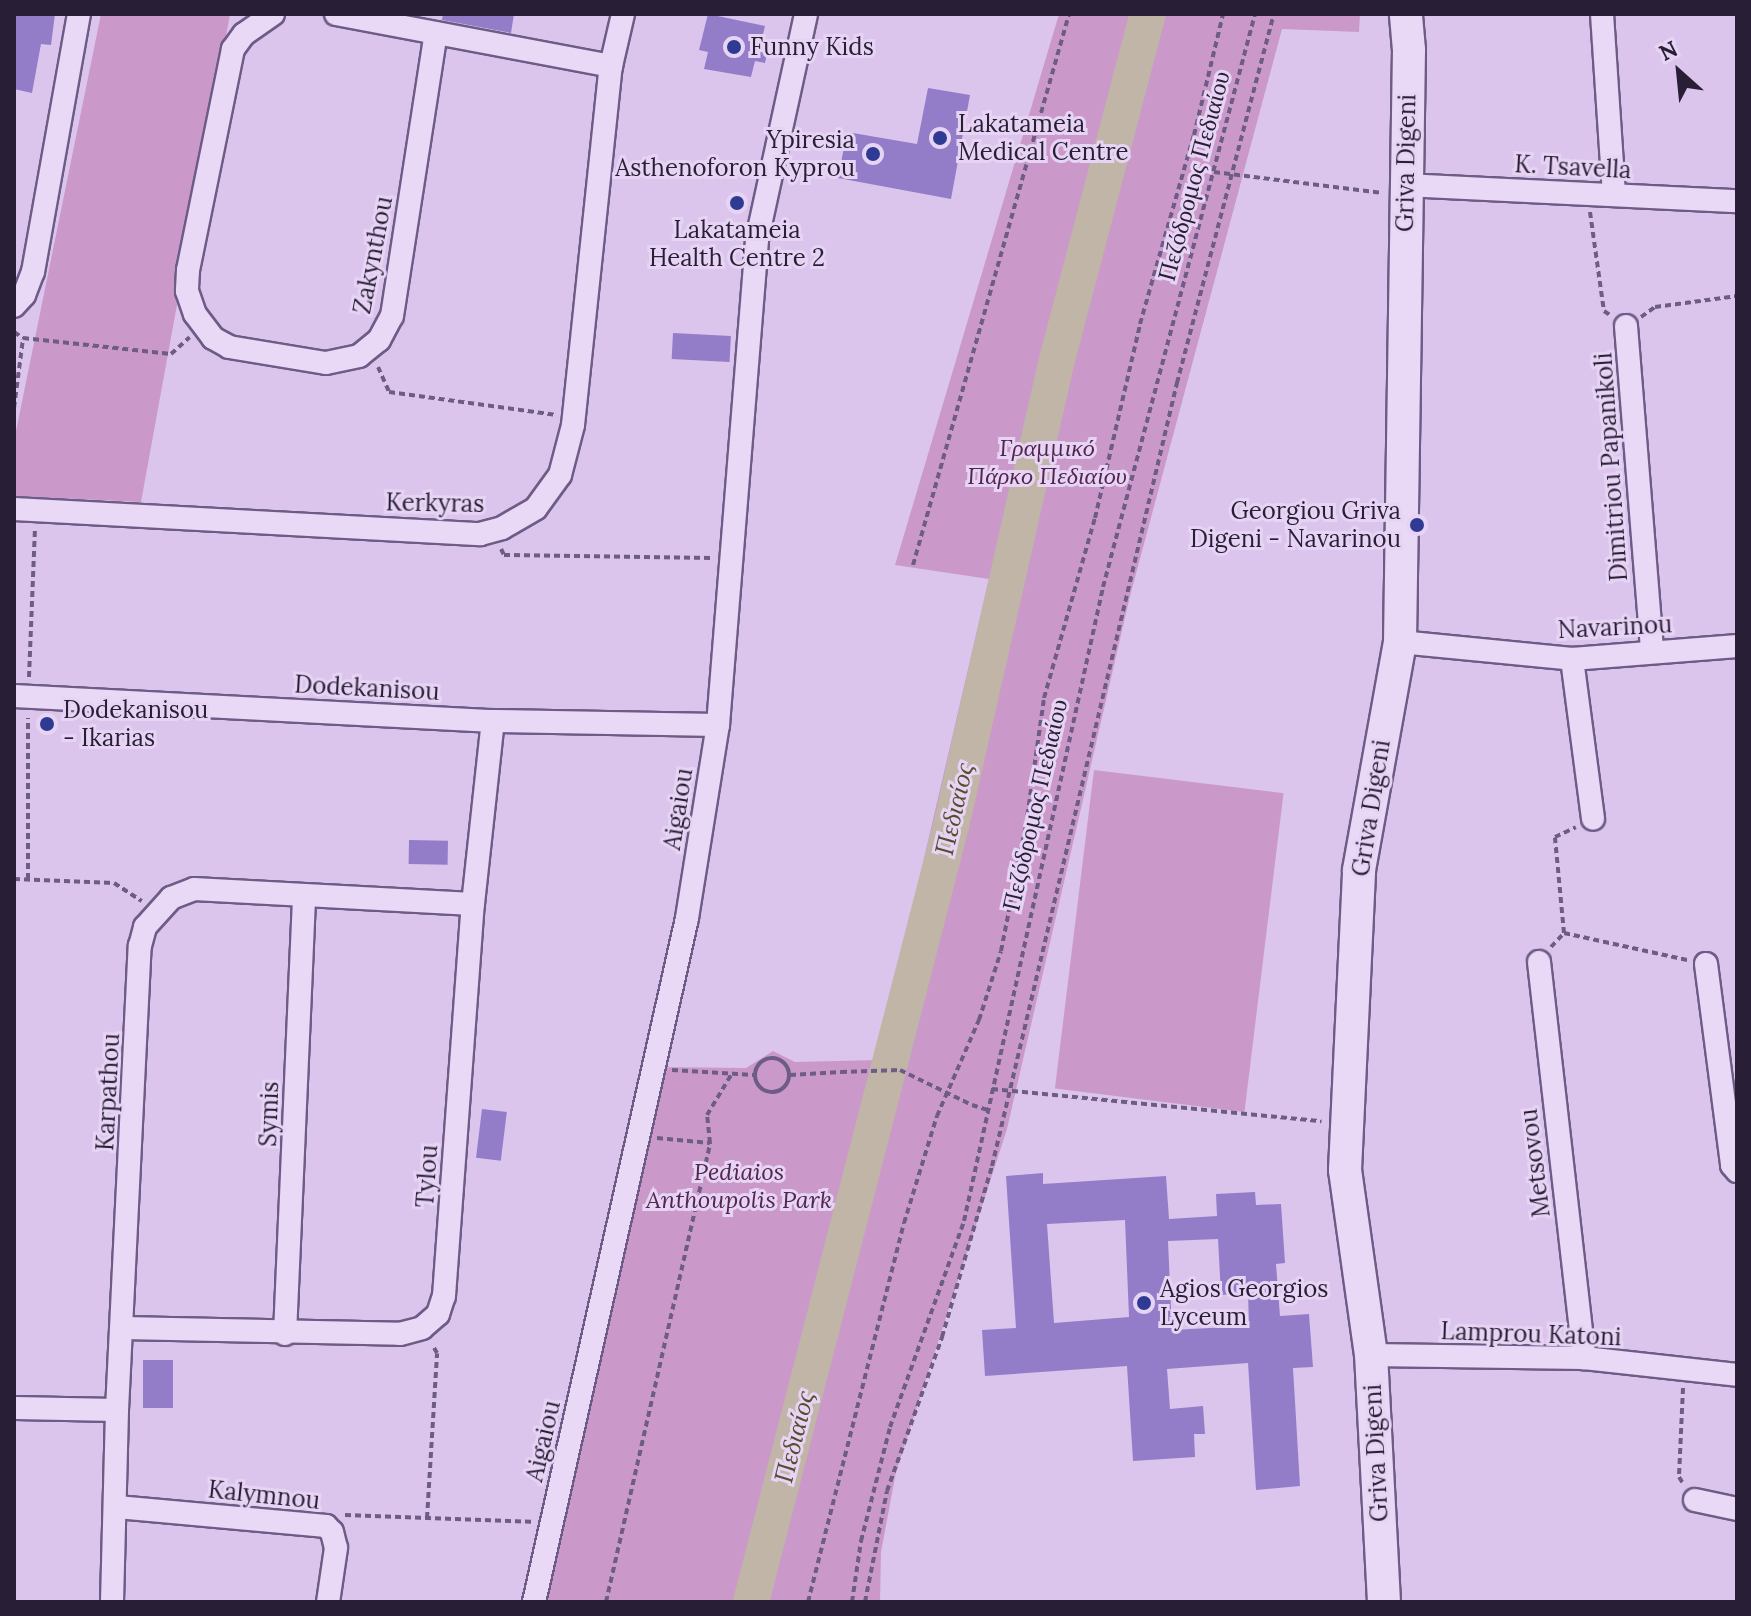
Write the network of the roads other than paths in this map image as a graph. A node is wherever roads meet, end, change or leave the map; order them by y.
1 (79, 14) edge
2 (273, 14) edge
3 (336, 14) edge
4 (623, 14) edge
5 (806, 14) edge
6 (1406, 14) edge
7 (1602, 14) edge
8 (436, 33) junction
9 (611, 66) junction
10 (1405, 190) junction
11 (1614, 195) junction
12 (1737, 201) edge
13 (14, 306) edge
14 (1626, 326) road end
15 (14, 509) edge
16 (1400, 642) junction
17 (1737, 646) edge
18 (1652, 651) junction
19 (1572, 659) junction
20 (14, 696) edge
21 (493, 721) junction
22 (718, 725) junction
23 (1593, 819) road end
24 (304, 896) junction
25 (473, 904) junction
26 (1539, 962) road end
27 (1706, 964) road end
28 (1737, 1171) edge
29 (123, 1328) junction
30 (285, 1334) junction
31 (1371, 1355) junction
32 (1584, 1358) junction
33 (1737, 1375) edge
34 (14, 1408) edge
35 (117, 1410) junction
36 (1695, 1500) road end
37 (117, 1507) junction
38 (1737, 1509) edge
39 (112, 1602) edge
40 (328, 1602) edge
41 (534, 1602) edge
42 (1384, 1602) edge

1 - 13 street
2 - 8 street, Zakynthou
3 - 8 street
4 - 9 street, Kerkyras
5 - 22 street, Aigaiou
6 - 10 street, Griva Digeni
7 - 11 street
8 - 9 street
9 - 15 street, Kerkyras
10 - 11 street, K. Tsavella
10 - 16 street, Griva Digeni
11 - 12 street, K. Tsavella
14 - 18 street, Dimitriou Papanikoli
16 - 19 street, Navarinou
16 - 31 street, Griva Digeni
17 - 18 street, Navarinou
18 - 19 street, Navarinou
19 - 23 street
20 - 21 street, Dodekanisou
21 - 22 street, Dodekanisou
21 - 25 street, Tylou
22 - 41 street, Aigaiou
24 - 25 street
24 - 29 street, Karpathou
24 - 30 street, Symis
25 - 30 street, Tylou
26 - 32 street, Metsovou
27 - 28 street
29 - 30 street
29 - 35 street, Karpathou
31 - 32 street, Lamprou Katoni
31 - 42 street, Griva Digeni
32 - 33 street, Lamprou Katoni
34 - 35 street
35 - 37 street, Karpathou
36 - 38 street
37 - 39 street, Karpathou
37 - 40 street, Kalymnou

